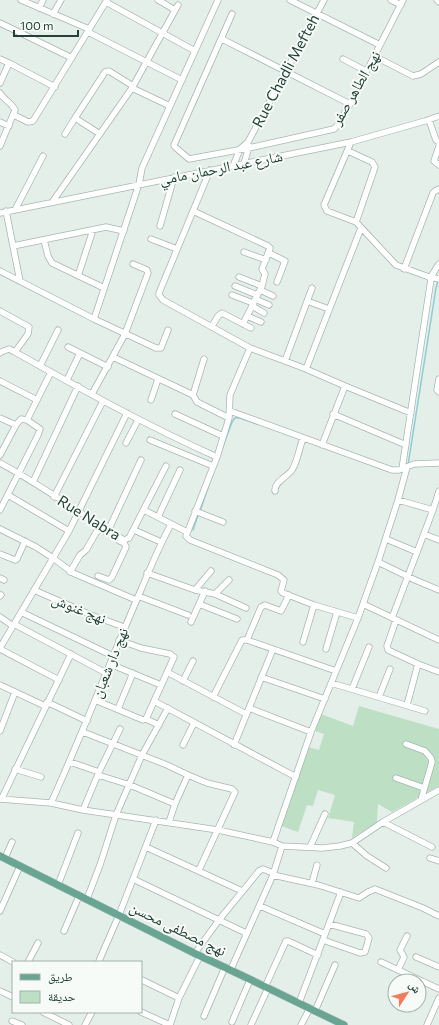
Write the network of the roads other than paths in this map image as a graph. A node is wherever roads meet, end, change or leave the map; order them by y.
1 (21, 0) edge
2 (43, 0) edge
3 (61, 0) edge
4 (158, 0) edge
5 (218, 0) edge
6 (290, 0) edge
7 (324, 0) edge
8 (391, 0) edge
9 (436, 0) edge
10 (107, 1) edge
11 (402, 2) edge
12 (439, 2) edge
13 (39, 8) junction
14 (53, 14) junction
15 (232, 14) dead end
16 (317, 14) junction
17 (0, 23) edge
18 (89, 30) junction
19 (163, 33) junction
20 (222, 39) junction
21 (380, 45) junction
22 (195, 51) junction
23 (374, 56) junction
24 (72, 58) junction
25 (0, 59) edge
26 (343, 60) dead end
27 (147, 62) junction
28 (439, 62) edge
29 (9, 63) junction
30 (287, 72) junction
31 (366, 72) junction
32 (182, 80) junction
33 (0, 82) edge
34 (55, 87) junction
35 (132, 87) junction
36 (0, 93) edge
37 (350, 104) junction
38 (170, 106) junction
39 (14, 114) junction
40 (439, 116) edge
41 (75, 118) junction
42 (429, 120) junction
43 (0, 122) edge
44 (9, 126) junction
45 (65, 134) dead end
46 (100, 134) junction
47 (351, 142) junction
48 (439, 142) edge
49 (248, 145) junction
50 (0, 146) edge
51 (439, 146) edge
52 (240, 149) junction
53 (348, 152) junction
54 (43, 156) dead end
55 (244, 164) junction
56 (439, 165) edge
57 (233, 166) junction
58 (210, 170) junction
59 (174, 177) junction
60 (139, 184) junction
61 (439, 189) edge
62 (53, 201) junction
63 (16, 208) junction
64 (193, 211) junction
65 (3, 212) edge
66 (356, 222) junction
67 (160, 226) dead end
68 (361, 228) junction
69 (93, 230) junction
70 (124, 231) junction
71 (152, 239) dead end
72 (44, 240) junction
73 (13, 246) junction
74 (177, 249) junction
75 (244, 252) dead end
76 (268, 253) junction
77 (266, 260) junction
78 (133, 264) dead end
79 (439, 264) edge
80 (404, 269) junction
81 (0, 272) edge
82 (78, 276) junction
83 (239, 277) dead end
84 (431, 277) junction
85 (439, 279) edge
86 (20, 281) junction
87 (277, 282) dead end
88 (235, 286) dead end
89 (104, 288) junction
90 (312, 288) dead end
91 (232, 295) dead end
92 (273, 296) dead end
93 (256, 297) junction
94 (307, 301) junction
95 (269, 305) dead end
96 (329, 309) junction
97 (0, 311) edge
98 (264, 313) dead end
99 (247, 316) junction
100 (94, 319) junction
101 (260, 322) dead end
102 (243, 324) junction
103 (212, 326) junction
104 (251, 328) dead end
105 (58, 330) dead end
106 (168, 330) dead end
107 (125, 334) junction
108 (68, 348) dead end
109 (250, 348) junction
110 (15, 352) junction
111 (80, 353) junction
112 (0, 354) edge
113 (112, 357) junction
114 (204, 359) dead end
115 (285, 361) junction
116 (40, 366) junction
117 (108, 367) junction
118 (306, 369) junction
119 (51, 372) junction
120 (158, 379) junction
121 (439, 379) edge
122 (66, 380) junction
123 (0, 381) edge
124 (78, 386) junction
125 (344, 386) junction
126 (439, 392) edge
127 (92, 394) junction
128 (193, 395) junction
129 (37, 400) junction
130 (151, 400) dead end
131 (103, 401) junction
132 (230, 411) junction
133 (126, 413) junction
134 (411, 413) junction
135 (175, 414) dead end
136 (333, 414) junction
137 (0, 418) edge
138 (229, 418) junction
139 (27, 420) junction
140 (138, 420) junction
141 (16, 425) junction
142 (223, 436) junction
143 (303, 438) junction
144 (150, 440) dead end
145 (126, 443) dead end
146 (322, 444) junction
147 (406, 445) junction
148 (0, 455) edge
149 (217, 457) junction
150 (141, 460) dead end
151 (0, 463) edge
152 (439, 463) edge
153 (166, 466) dead end
154 (213, 466) junction
155 (405, 468) junction
156 (180, 470) dead end
157 (19, 473) junction
158 (33, 482) junction
159 (275, 491) dead end
160 (439, 491) edge
161 (8, 495) junction
162 (54, 496) junction
163 (438, 498) edge
164 (398, 500) junction
165 (0, 510) edge
166 (144, 510) junction
167 (433, 510) junction
168 (196, 511) junction
169 (78, 512) junction
170 (158, 518) junction
171 (223, 522) dead end
172 (171, 524) junction
173 (0, 530) edge
174 (108, 530) junction
175 (134, 530) junction
176 (69, 531) junction
177 (187, 532) junction
178 (424, 534) junction
179 (386, 539) junction
180 (439, 540) edge
181 (25, 541) junction
182 (161, 542) junction
183 (417, 552) junction
184 (0, 554) edge
185 (53, 558) junction
186 (378, 562) junction
187 (211, 571) dead end
188 (70, 572) junction
189 (147, 573) junction
190 (98, 576) dead end
191 (408, 576) junction
192 (229, 580) dead end
193 (34, 590) junction
194 (195, 590) junction
195 (439, 590) edge
196 (205, 591) junction
197 (215, 594) junction
198 (289, 595) junction
199 (137, 598) junction
200 (199, 604) junction
201 (314, 604) junction
202 (363, 604) junction
203 (246, 608) dead end
204 (20, 612) junction
205 (337, 612) junction
206 (188, 615) dead end
207 (0, 617) edge
208 (358, 618) junction
209 (237, 619) dead end
210 (394, 619) junction
211 (191, 622) dead end
212 (14, 625) junction
213 (124, 627) junction
214 (119, 640) junction
215 (247, 640) junction
216 (439, 640) edge
217 (303, 642) dead end
218 (369, 647) dead end
219 (0, 648) edge
220 (273, 649) junction
221 (326, 649) dead end
222 (71, 654) junction
223 (113, 656) junction
224 (192, 662) dead end
225 (110, 664) junction
226 (418, 664) junction
227 (390, 669) dead end
228 (336, 671) junction
229 (167, 672) junction
230 (439, 672) edge
231 (106, 673) junction
232 (133, 673) junction
233 (261, 677) junction
234 (59, 680) junction
235 (183, 681) junction
236 (331, 683) junction
237 (0, 685) edge
238 (161, 685) junction
239 (352, 689) junction
240 (15, 692) junction
241 (213, 697) junction
242 (379, 697) junction
243 (325, 699) junction
244 (96, 700) junction
245 (154, 701) junction
246 (46, 704) junction
247 (407, 705) junction
248 (168, 708) junction
249 (249, 708) junction
250 (118, 709) junction
251 (425, 711) dead end
252 (246, 714) junction
253 (146, 719) junction
254 (87, 721) junction
255 (194, 723) junction
256 (159, 725) junction
257 (120, 729) dead end
258 (0, 731) edge
259 (83, 732) junction
260 (311, 732) junction
261 (113, 743) junction
262 (406, 744) dead end
263 (183, 745) dead end
264 (234, 745) junction
265 (142, 755) junction
266 (70, 762) junction
267 (15, 769) junction
268 (99, 773) junction
269 (188, 775) junction
270 (41, 777) dead end
271 (296, 777) junction
272 (396, 778) dead end
273 (130, 785) junction
274 (424, 788) junction
275 (439, 790) edge
276 (1, 798) edge
277 (421, 800) junction
278 (52, 803) junction
279 (175, 804) junction
280 (83, 810) junction
281 (325, 814) dead end
282 (116, 815) junction
283 (156, 820) junction
284 (170, 822) junction
285 (383, 822) junction
286 (218, 830) junction
287 (78, 833) dead end
288 (12, 842) dead end
289 (273, 842) junction
290 (352, 843) junction
291 (282, 846) junction
292 (146, 847) junction
293 (310, 847) junction
294 (432, 847) dead end
295 (2, 858) edge
296 (430, 858) dead end
297 (439, 861) edge
298 (317, 865) dead end
299 (20, 866) junction
300 (386, 868) dead end
301 (199, 870) junction
302 (273, 874) junction
303 (133, 880) junction
304 (312, 883) junction
305 (58, 885) junction
306 (242, 891) junction
307 (341, 892) junction
308 (79, 896) junction
309 (87, 899) junction
310 (260, 906) junction
311 (0, 911) edge
312 (119, 915) junction
313 (439, 916) edge
314 (219, 920) junction
315 (329, 924) junction
316 (64, 931) dead end
317 (246, 933) junction
318 (407, 936) dead end
319 (324, 937) junction
320 (38, 943) dead end
321 (198, 954) junction
322 (0, 955) edge
323 (318, 955) junction
324 (416, 957) dead end
325 (12, 961) edge
326 (29, 961) edge
327 (99, 961) edge
328 (381, 962) dead end
329 (336, 965) dead end
330 (228, 968) junction
331 (439, 968) edge
332 (398, 970) junction
333 (142, 980) dead end
334 (250, 980) junction
335 (266, 988) junction
336 (439, 989) edge
337 (0, 991) edge
338 (12, 995) edge
339 (179, 998) junction
340 (439, 998) edge
341 (299, 1003) junction
342 (312, 1010) junction
343 (142, 1012) edge
344 (44, 1013) edge
345 (91, 1013) edge
346 (204, 1016) dead end
347 (12, 1020) dead end
348 (232, 1022) dead end
349 (22, 1025) edge
350 (69, 1025) edge
351 (85, 1025) edge
352 (170, 1025) edge
353 (251, 1025) edge
354 (301, 1025) edge
355 (344, 1025) edge
356 (427, 1025) edge

1 - 13 street
2 - 13 street
3 - 14 street
4 - 19 street
5 - 22 street
6 - 16 street
7 - 16 street, Rue Chadli Mefteh
8 - 11 street
9 - 12 street
10 - 18 street
10 - 19 street
11 - 21 street, نهج الطاهر صفر
13 - 14 street
14 - 18 street
15 - 20 street
16 - 21 street
16 - 30 street, Rue Chadli Mefteh
17 - 24 street
18 - 24 street
18 - 27 street
19 - 22 street
19 - 27 street
20 - 30 street
20 - 52 street
21 - 23 street, نهج الطاهر صفر
22 - 32 street
23 - 28 street
23 - 31 street, نهج الطاهر صفر
24 - 34 street
25 - 29 street
26 - 31 street
27 - 32 street
27 - 35 street
29 - 33 street
29 - 34 street
30 - 37 street
30 - 49 street, Rue Chadli Mefteh
31 - 37 street, نهج الطاهر صفر
32 - 38 street
34 - 39 street
35 - 38 street
35 - 41 street
35 - 46 street
36 - 39 street
37 - 49 street, نهج الطاهر صفر
38 - 60 street
39 - 44 street
40 - 42 street, شارع عبد الرحمان مامي
41 - 45 street
41 - 46 street
42 - 47 street, شارع عبد الرحمان مامي
42 - 48 street
43 - 44 street
44 - 50 street
46 - 62 street
47 - 53 street
47 - 55 street, شارع عبد الرحمان مامي
49 - 52 street
49 - 55 street
51 - 56 street
52 - 57 street
53 - 66 street
53 - 66 street
54 - 63 street
55 - 57 street, شارع عبد الرحمان مامي
57 - 58 street, شارع عبد الرحمان مامي
58 - 59 street, شارع عبد الرحمان مامي
58 - 64 street
59 - 60 street, شارع عبد الرحمان مامي
59 - 67 street
60 - 62 street, شارع عبد الرحمان مامي
60 - 70 street
61 - 80 street
62 - 63 street, شارع عبد الرحمان مامي
63 - 65 street, شارع عبد الرحمان مامي
64 - 74 street
64 - 76 street
65 - 73 street
66 - 68 street
68 - 80 street
68 - 96 street
69 - 70 street
69 - 72 street
69 - 82 street
70 - 89 street
71 - 74 street
72 - 73 street
72 - 82 street
73 - 86 street
74 - 103 street
75 - 77 street
76 - 77 street
76 - 87 street
77 - 93 street
78 - 107 street
79 - 84 street
80 - 84 street
81 - 86 street
82 - 89 street
83 - 93 street
84 - 85 street
84 - 134 street
86 - 100 street
88 - 93 street
89 - 100 street
90 - 94 street
91 - 93 street
92 - 93 street
93 - 95 street
93 - 98 street
93 - 99 street
94 - 96 street
94 - 115 street
96 - 118 street
97 - 110 street
99 - 101 street
99 - 102 street
100 - 107 street
102 - 103 street
102 - 104 street
103 - 109 street
105 - 116 street
106 - 107 street
107 - 113 street
108 - 111 street
109 - 115 street
109 - 132 street
110 - 112 street
110 - 116 street
111 - 117 street
111 - 122 street
113 - 117 street
113 - 120 street
114 - 128 street
115 - 118 street
116 - 119 street
117 - 127 street
118 - 125 street
119 - 122 street
119 - 129 street
120 - 128 street
120 - 130 street
121 - 126 street
122 - 124 street
123 - 129 street
124 - 127 street
124 - 158 street
125 - 134 street
125 - 136 street
127 - 131 street
128 - 138 street
129 - 139 street
131 - 133 street
131 - 162 street
132 - 138 street
132 - 143 street
133 - 140 street
133 - 169 street
134 - 147 street
135 - 142 street
136 - 146 street
136 - 147 street
137 - 141 street
138 - 142 street
139 - 141 street
139 - 157 street
140 - 145 street
140 - 149 street
141 - 148 street
142 - 149 street
143 - 146 street
143 - 159 street
144 - 154 street
146 - 155 street
147 - 155 street
149 - 154 street
150 - 174 street
151 - 157 street, Rue Nabra
152 - 155 street
153 - 166 street, Rue Nabra
154 - 168 street
155 - 164 street
156 - 170 street
157 - 158 street, Rue Nabra
157 - 161 street
158 - 162 street, Rue Nabra
160 - 163 street
161 - 165 street
161 - 176 street
162 - 169 street, Rue Nabra
163 - 167 street
164 - 167 street
164 - 179 street
166 - 170 street
166 - 175 street, Rue Nabra
167 - 178 street
168 - 171 street
168 - 177 street
169 - 174 street, Rue Nabra
169 - 176 street
170 - 172 street
172 - 177 street
172 - 182 street, نهج دار شعبان
173 - 181 street
174 - 175 street, Rue Nabra
175 - 182 street
176 - 185 street
177 - 198 street
178 - 180 street
178 - 183 street
179 - 183 street
179 - 186 street
181 - 184 street
181 - 185 street
182 - 189 street, نهج دار شعبان
183 - 191 street
185 - 188 street
185 - 193 street
186 - 191 street
186 - 202 street
187 - 194 street
188 - 190 street
188 - 199 street
189 - 194 street
189 - 199 street, نهج دار شعبان
191 - 195 street
191 - 210 street
192 - 197 street
193 - 204 street
193 - 213 street, نهج غنوش
194 - 196 street
196 - 197 street
196 - 200 street
197 - 203 street
198 - 201 street
198 - 215 street
199 - 206 street
199 - 213 street, نهج دار شعبان
200 - 209 street
200 - 211 street
201 - 205 street
201 - 217 street
202 - 208 street
202 - 210 street
204 - 212 street
204 - 223 street
205 - 208 street
205 - 221 street
207 - 212 street
208 - 228 street
210 - 216 street
210 - 226 street
212 - 219 street
212 - 222 street
213 - 214 street, نهج دار شعبان
214 - 223 street, نهج دار شعبان
214 - 229 street
215 - 220 street
215 - 241 street
218 - 239 street
219 - 234 street
220 - 228 street
220 - 233 street
222 - 231 street
222 - 234 street
223 - 225 street, نهج دار شعبان
224 - 235 street
225 - 231 street, نهج دار شعبان
225 - 232 street
226 - 230 street
226 - 247 street
227 - 242 street
228 - 236 street
229 - 235 street
229 - 238 street
231 - 244 street, نهج دار شعبان
232 - 238 street
232 - 250 street
233 - 243 street
233 - 249 street
234 - 246 street
235 - 241 street
236 - 239 street
236 - 243 street
237 - 240 street
238 - 245 street
239 - 242 street
240 - 246 street
240 - 258 street
241 - 252 street
242 - 247 street
243 - 260 street
244 - 250 street
244 - 254 street, نهج دار شعبان
245 - 248 street
245 - 253 street
246 - 254 street
246 - 267 street
247 - 251 street
248 - 255 street
248 - 256 street
249 - 252 street
249 - 260 street
250 - 253 street
252 - 264 street
253 - 256 street
254 - 259 street, نهج دار شعبان
255 - 263 street
255 - 264 street
256 - 265 street
257 - 261 street
259 - 261 street
259 - 266 street, نهج دار شعبان
260 - 271 street
261 - 265 street
261 - 268 street
262 - 274 street
264 - 271 street
265 - 269 street
265 - 273 street
266 - 268 street
266 - 278 street, نهج دار شعبان
267 - 270 street
267 - 276 street
268 - 273 street
268 - 280 street
269 - 279 street
269 - 286 street
271 - 289 street
272 - 274 street
273 - 279 street
273 - 282 street
274 - 277 street
275 - 277 street
276 - 278 street
277 - 285 street
278 - 280 street
279 - 284 street
280 - 282 street
281 - 293 street
282 - 283 street
282 - 309 street
283 - 284 street
283 - 292 street
284 - 286 street
285 - 290 street
285 - 294 street
286 - 289 street
286 - 301 street
287 - 305 street
288 - 295 street
289 - 291 street
290 - 293 street
290 - 300 street
291 - 293 street
291 - 302 street
292 - 301 street
292 - 303 street
295 - 299 main road, نهج مصطفى محسن
296 - 297 street
298 - 304 street
299 - 305 main road, نهج مصطفى محسن
299 - 311 street
301 - 306 street
302 - 304 street
302 - 306 street
302 - 310 street
303 - 312 street
303 - 314 street
304 - 307 street
305 - 308 main road, نهج مصطفى محسن
306 - 314 street
307 - 313 street
307 - 315 street
308 - 309 main road, نهج مصطفى محسن
308 - 316 street
309 - 312 main road, نهج مصطفى محسن
310 - 317 street
310 - 319 street
312 - 321 main road, نهج مصطفى محسن
312 - 327 street
314 - 317 street
314 - 321 street
315 - 319 street
315 - 319 street
317 - 330 street
318 - 332 street
319 - 323 street
320 - 326 street
321 - 330 main road, نهج مصطفى محسن
321 - 339 street
322 - 325 street
323 - 335 street
323 - 341 street
324 - 331 street
328 - 332 street
329 - 342 street
330 - 334 main road, نهج مصطفى محسن
330 - 346 street
332 - 336 street
333 - 339 street
334 - 335 main road, نهج مصطفى محسن
334 - 348 street
335 - 341 main road, نهج مصطفى محسن
335 - 353 street
337 - 338 street
339 - 352 street
340 - 356 street
341 - 342 main road, نهج مصطفى محسن
342 - 354 street
342 - 355 main road, نهج مصطفى محسن
343 - 352 street
344 - 350 street
345 - 351 street
347 - 349 street

